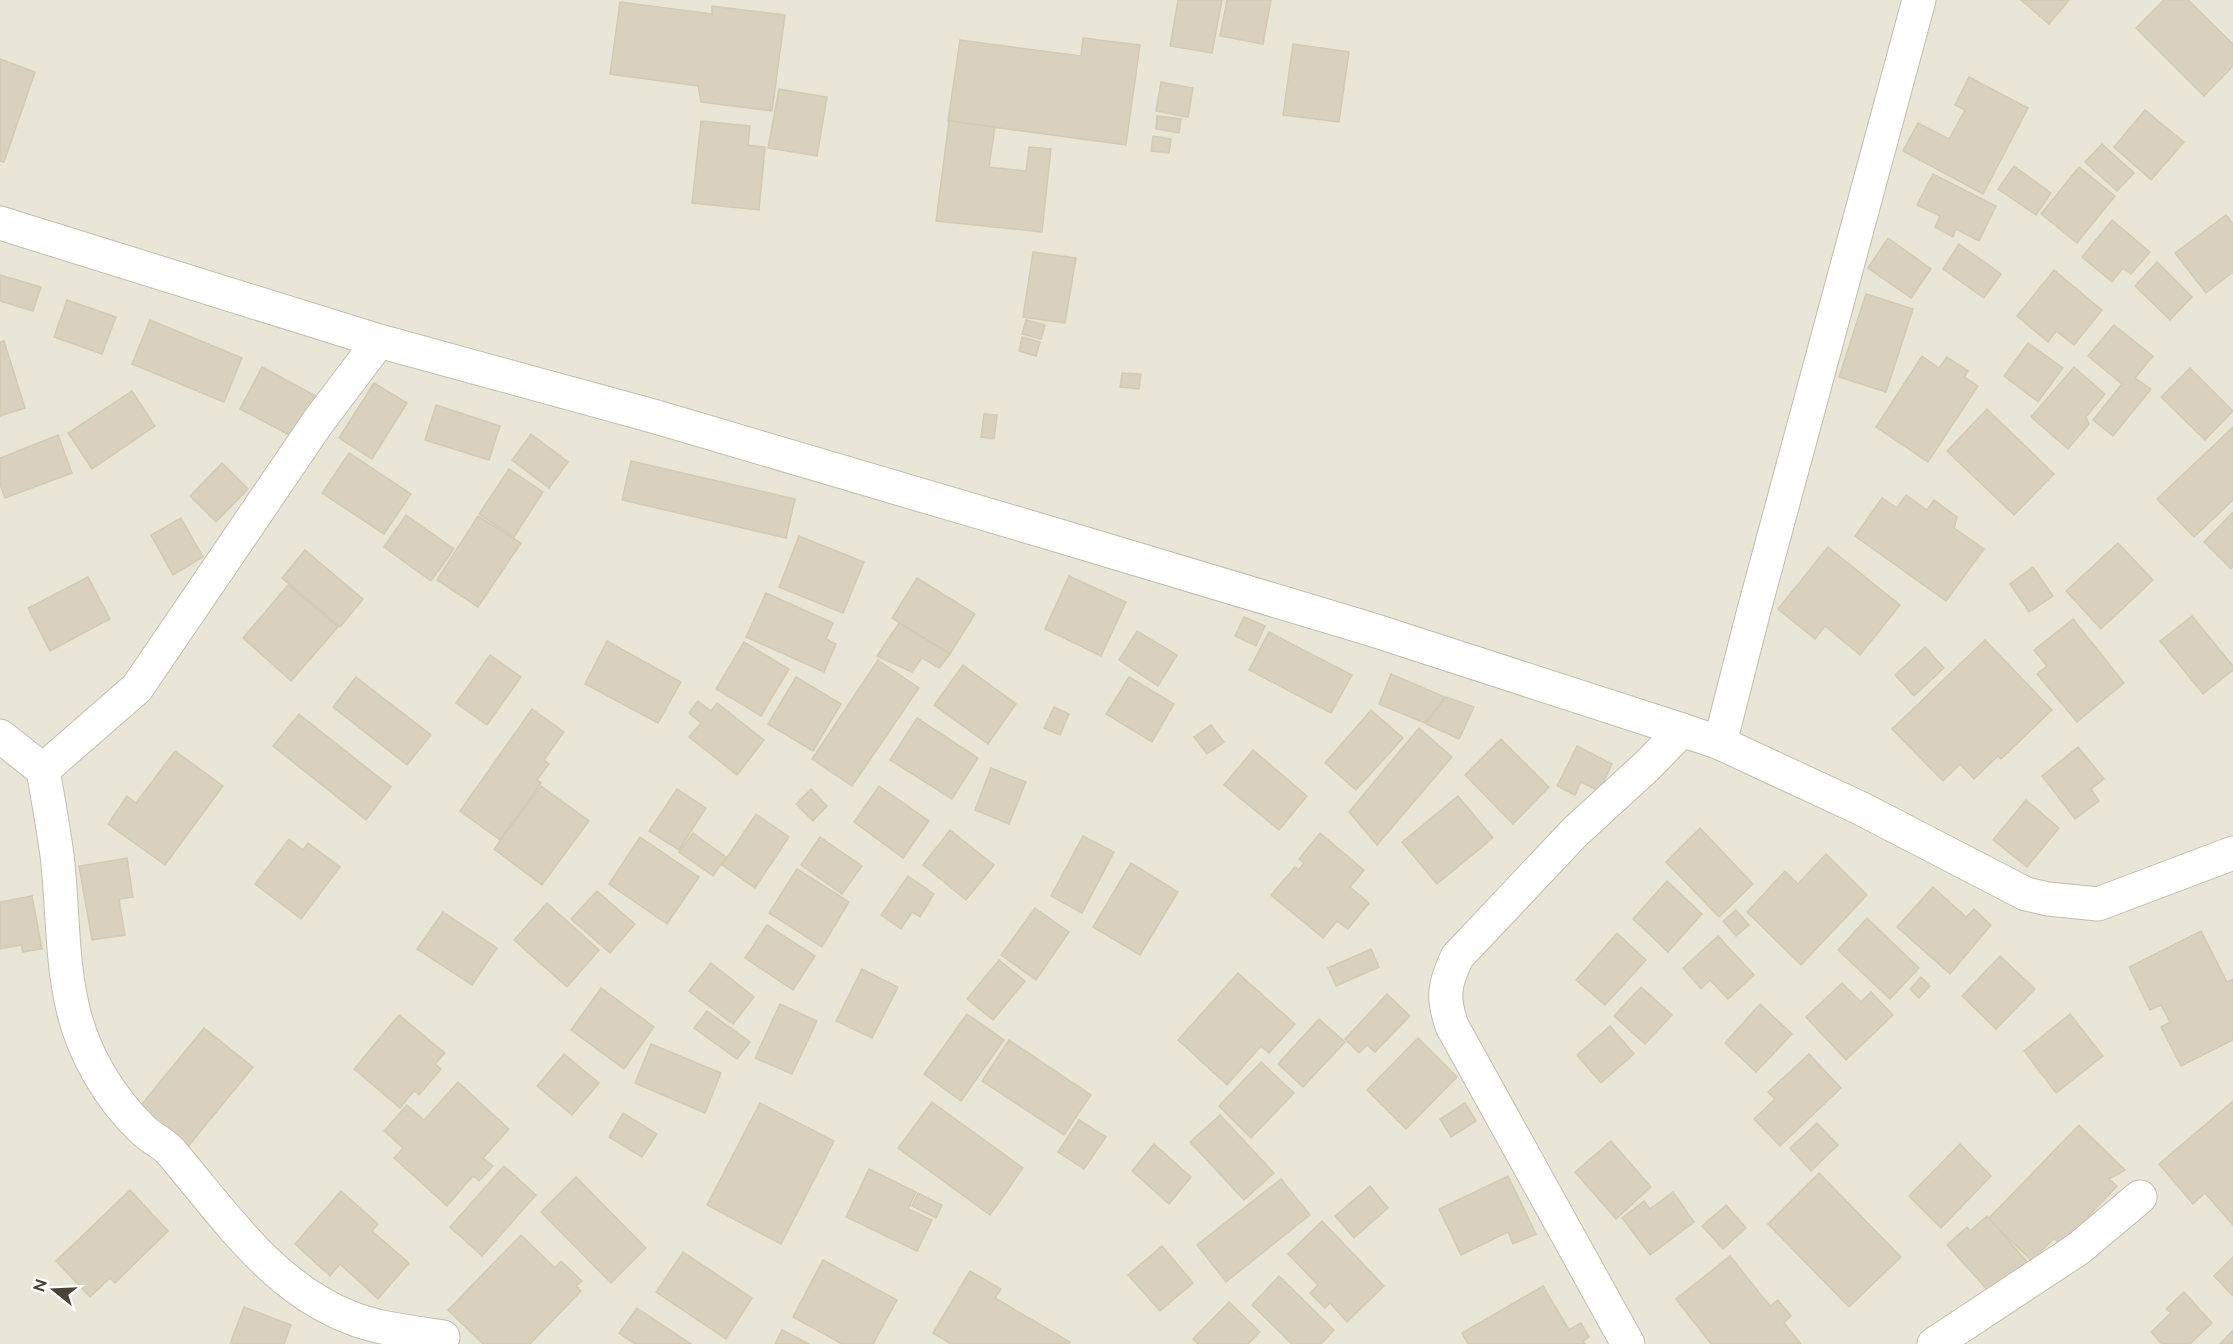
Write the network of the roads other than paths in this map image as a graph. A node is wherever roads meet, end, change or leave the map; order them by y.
1 (1919, 0) edge
2 (0, 223) edge
3 (379, 341) junction
4 (1682, 730) junction
5 (0, 736) edge
6 (1720, 743) junction
7 (43, 770) junction
8 (2233, 853) edge
9 (2140, 1197) dead end
10 (442, 1337) dead end
11 (1628, 1344) edge
12 (1934, 1344) edge

1 - 6 street
2 - 3 street
3 - 4 street
3 - 7 street
4 - 6 street
4 - 11 street
5 - 7 street
6 - 8 street
7 - 10 street
9 - 12 street

